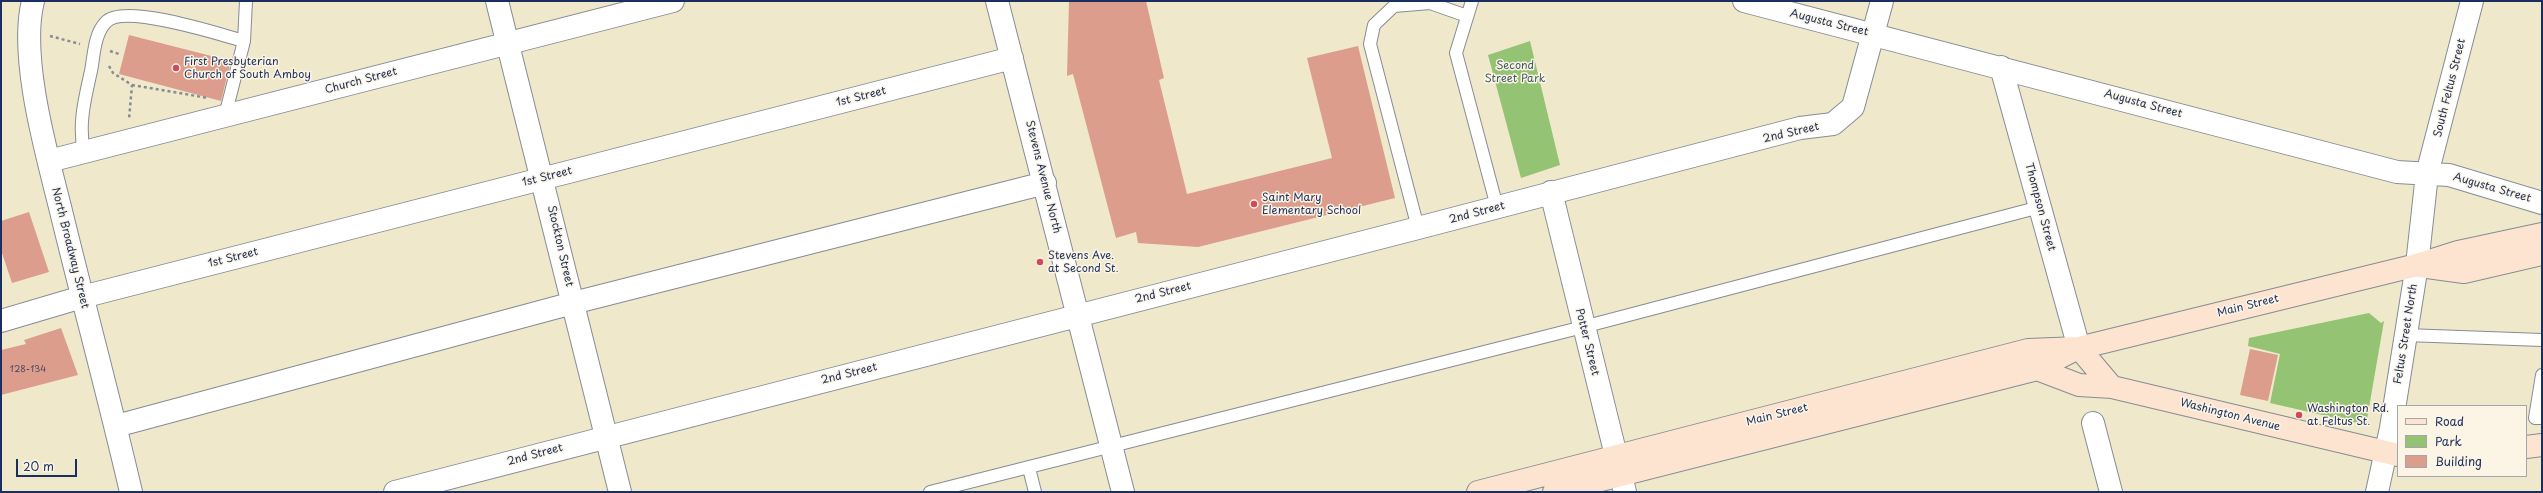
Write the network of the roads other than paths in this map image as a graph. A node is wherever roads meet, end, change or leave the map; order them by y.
1 (33, 1) edge
2 (246, 1) edge
3 (498, 1) edge
4 (673, 1) edge
5 (997, 1) edge
6 (1472, 1) edge
7 (1744, 1) edge
8 (1882, 1) edge
9 (2472, 1) edge
10 (1467, 16) junction
11 (1873, 34) junction
12 (244, 41) junction
13 (508, 43) junction
14 (1012, 58) junction
15 (2001, 67) junction
16 (227, 110) junction
17 (84, 152) junction
18 (49, 161) junction
19 (2427, 174) junction
20 (544, 178) junction
21 (1045, 184) junction
22 (1551, 192) junction
23 (2542, 203) edge
24 (1497, 207) junction
25 (2040, 207) junction
26 (1418, 228) junction
27 (2542, 234) edge
28 (2542, 254) edge
29 (2417, 265) junction
30 (82, 297) junction
31 (573, 303) junction
32 (1078, 315) junction
33 (1, 321) edge
34 (1583, 326) junction
35 (2406, 335) junction
36 (2542, 340) edge
37 (2079, 348) junction
38 (2037, 369) junction
39 (2542, 375) edge
40 (2112, 388) junction
41 (2398, 405) edge
42 (2397, 417) edge
43 (2542, 418) edge
44 (2093, 423) dead end
45 (116, 426) junction
46 (606, 436) junction
47 (2542, 445) edge
48 (1112, 447) junction
49 (2527, 447) edge
50 (2393, 454) edge
51 (1029, 468) junction
52 (1621, 474) edge
53 (131, 492) edge
54 (395, 492) edge
55 (620, 492) edge
56 (930, 492) edge
57 (1035, 492) edge
58 (1123, 492) edge
59 (1478, 492) edge
60 (1554, 492) edge
61 (2111, 492) edge
62 (2377, 492) edge

1 - 18 street, North Broadway Street
2 - 12 lane
3 - 13 street, Stockton Street
4 - 13 street, Church Street
5 - 14 street, Stevens Avenue North
6 - 10 lane
7 - 11 street, Augusta Street
8 - 11 street, 2nd Street
9 - 19 street, South Feltus Street
10 - 24 lane
10 - 26 lane
11 - 15 street, Augusta Street
11 - 22 street, 2nd Street
12 - 16 lane
12 - 17 lane
13 - 16 street, Church Street
13 - 20 street, Stockton Street
14 - 20 street, 1st Street
14 - 21 street, Stevens Avenue North
15 - 19 street, Augusta Street
15 - 25 street, Thompson Street
16 - 17 street, Church Street
17 - 18 street, Church Street
18 - 30 street, North Broadway Street
19 - 23 street, Augusta Street
19 - 29 street, Feltus Street North
20 - 30 street, 1st Street
20 - 31 street, Stockton Street
21 - 31 street
21 - 32 street, Stevens Avenue North
22 - 24 street, 2nd Street
22 - 34 street, Potter Street
24 - 26 street, 2nd Street
25 - 34 lane
25 - 37 street, Thompson Street
26 - 32 street, 2nd Street
27 - 29 main road, Main Street
28 - 29 main road, Main Street
29 - 35 street, Feltus Street North
29 - 37 main road, Main Street
30 - 33 street, 1st Street
30 - 45 street, North Broadway Street
31 - 45 street
31 - 46 street, Stockton Street
32 - 46 street, 2nd Street
32 - 48 street, Stevens Avenue North
34 - 48 lane
34 - 52 street, Potter Street
35 - 36 lane
35 - 41 street, Feltus Street North
37 - 38 main road, Main Street
37 - 40 main road
37 - 52 main road, Main Street
38 - 40 main road, Washington Avenue
38 - 52 main road, Main Street
39 - 43 lane
40 - 50 main road, Washington Avenue
42 - 50 street, Feltus Street North
44 - 61 street
45 - 53 street, North Broadway Street
46 - 54 street, 2nd Street
46 - 55 street, Stockton Street
47 - 49 main road
48 - 51 lane
48 - 58 street, Stevens Avenue North
50 - 62 street, Feltus Street North
51 - 56 lane
51 - 57 lane
52 - 59 main road, Main Street
52 - 60 main road, Main Street

